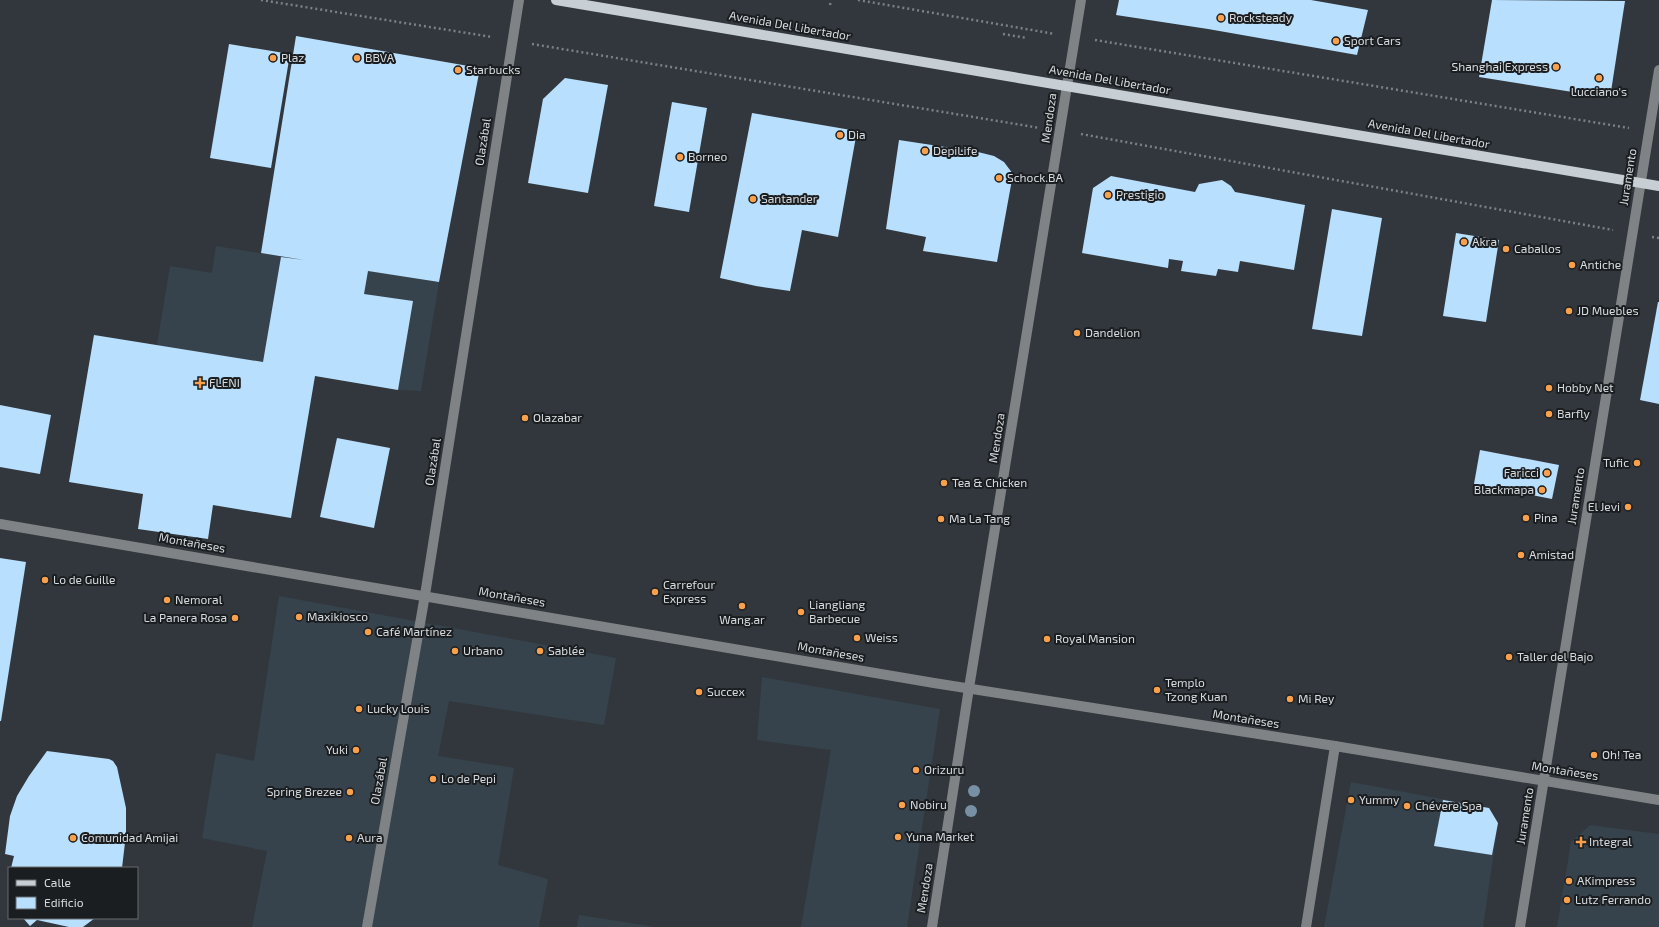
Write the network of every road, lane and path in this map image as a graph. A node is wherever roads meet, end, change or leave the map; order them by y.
1 (261, 0) edge
2 (519, 0) edge
3 (556, 0) edge
4 (831, 0) edge
5 (858, 0) edge
6 (1081, 0) edge
7 (830, 5) dead end
8 (1003, 34) dead end
9 (1075, 37) junction
10 (1027, 38) dead end
11 (512, 40) junction
12 (1659, 70) edge
13 (1067, 86) junction
14 (1060, 131) junction
15 (1649, 132) junction
16 (1640, 183) junction
17 (1659, 186) edge
18 (1632, 233) junction
19 (1659, 238) edge
20 (0, 524) edge
21 (424, 596) junction
22 (969, 688) junction
23 (1335, 746) junction
24 (1544, 781) junction
25 (1659, 800) edge
26 (367, 927) edge
27 (932, 927) edge
28 (1306, 927) edge
29 (1520, 927) edge

1 - 11 path
2 - 11 street, Olazábal
3 - 13 main road, Avenida Del Libertador
4 - 7 path
5 - 9 path
6 - 9 street, Mendoza
8 - 10 path
9 - 13 street, Mendoza
9 - 15 path
11 - 14 path
11 - 21 street, Olazábal
12 - 15 street, Juramento
13 - 14 street, Mendoza
13 - 16 main road, Avenida Del Libertador
14 - 18 path
14 - 22 street, Mendoza
15 - 16 street, Juramento
16 - 17 main road, Avenida Del Libertador
16 - 18 street, Juramento
18 - 19 path
18 - 24 street, Juramento
20 - 21 street, Montañeses
21 - 22 street, Montañeses
21 - 26 street, Olazábal
22 - 23 street, Montañeses
22 - 27 street, Mendoza
23 - 24 street, Montañeses
23 - 28 street
24 - 25 street, Montañeses
24 - 29 street, Juramento

